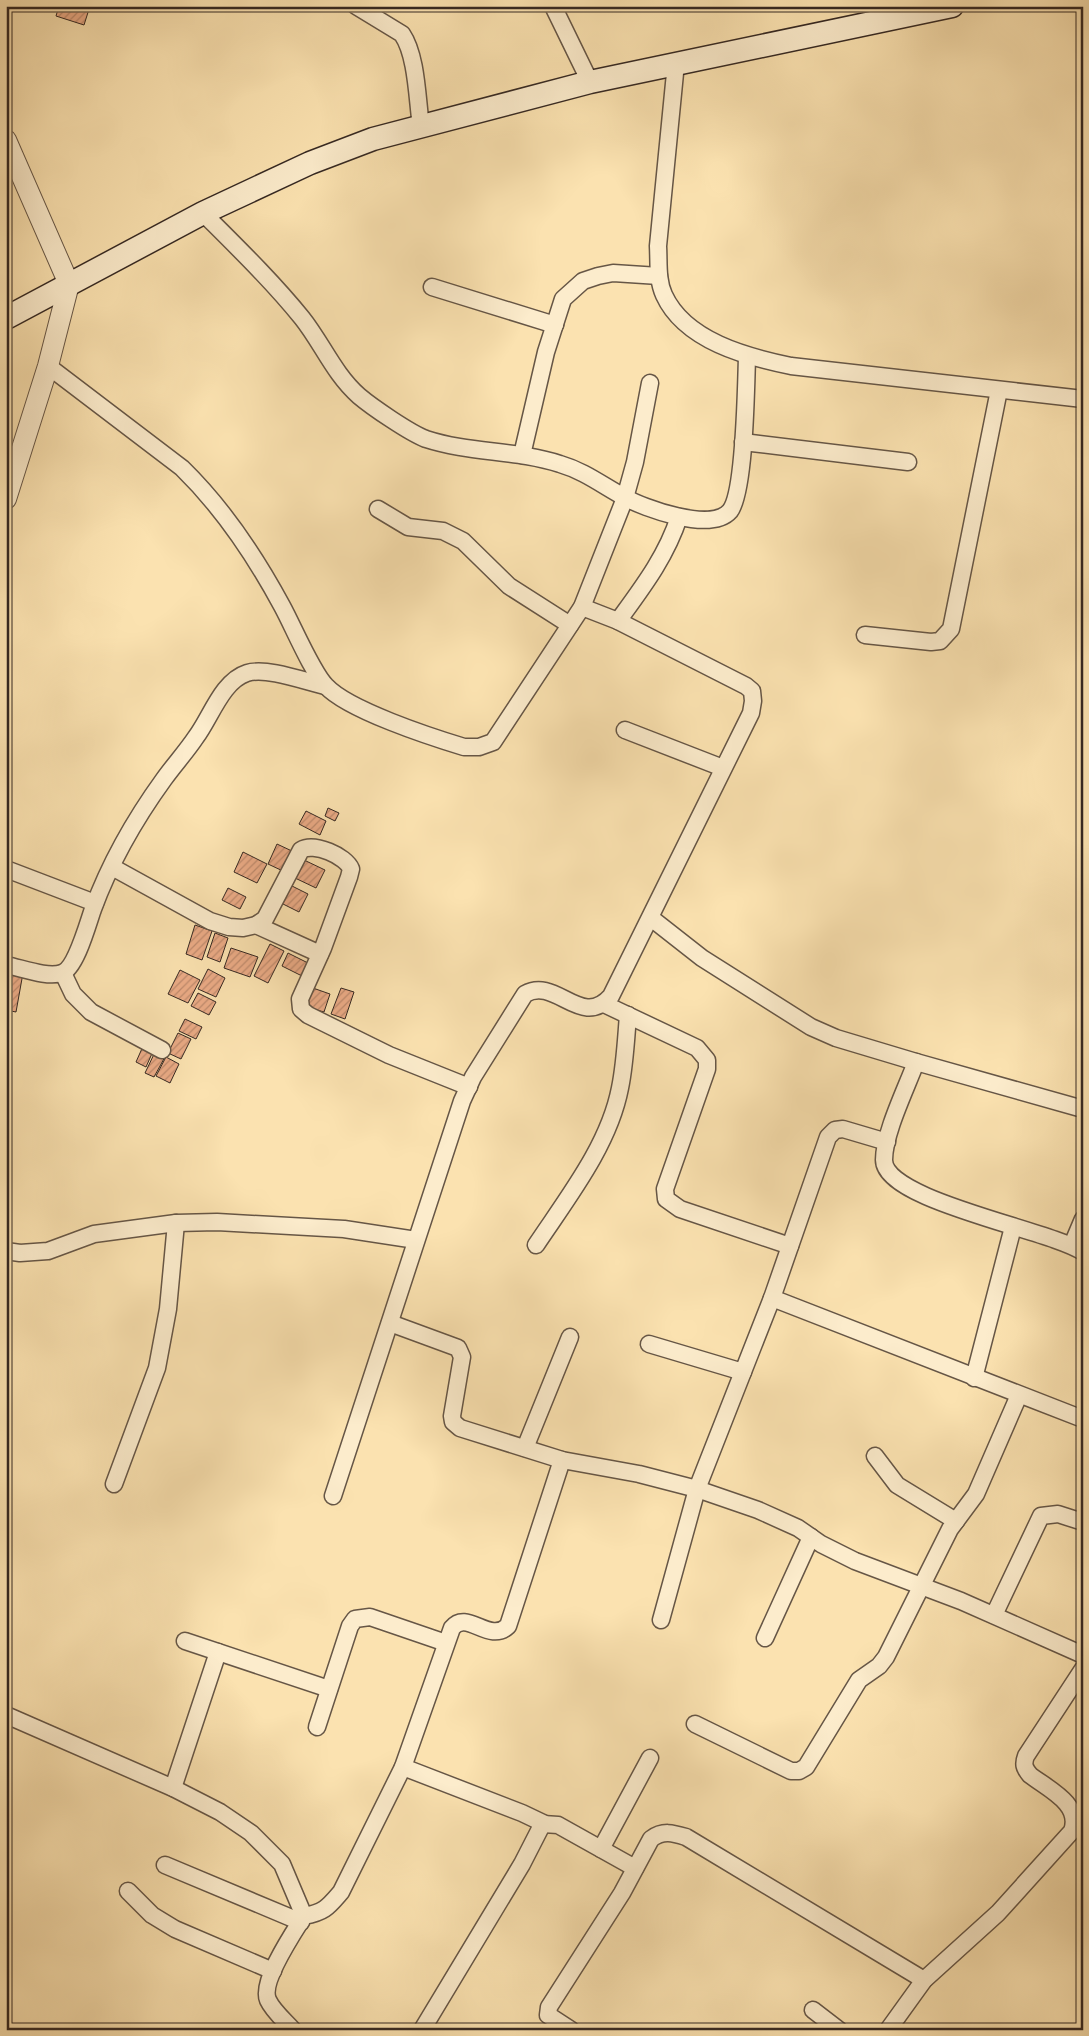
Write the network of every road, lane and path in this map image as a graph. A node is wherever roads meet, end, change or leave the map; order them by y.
1 (356, 6) edge
2 (554, 6) edge
3 (952, 6) edge
4 (676, 63) junction
5 (590, 82) junction
6 (421, 126) junction
7 (6, 140) edge
8 (203, 213) junction
9 (659, 276) junction
10 (68, 284) junction
11 (432, 286) dead end
12 (6, 318) edge
13 (555, 325) junction
14 (747, 357) junction
15 (48, 366) junction
16 (650, 383) dead end
17 (999, 390) junction
18 (1083, 399) edge
19 (743, 442) junction
20 (522, 455) junction
21 (908, 462) dead end
22 (625, 498) junction
23 (6, 499) edge
24 (378, 509) dead end
25 (679, 517) junction
26 (582, 607) junction
27 (618, 621) junction
28 (570, 625) junction
29 (865, 635) dead end
30 (325, 686) junction
31 (625, 730) dead end
32 (723, 768) junction
33 (112, 867) junction
34 (6, 869) edge
35 (96, 903) junction
36 (651, 918) junction
37 (256, 925) junction
38 (320, 954) junction
39 (6, 965) edge
40 (63, 973) junction
41 (604, 1004) junction
42 (628, 1015) junction
43 (162, 1050) dead end
44 (916, 1062) junction
45 (468, 1087) junction
46 (1083, 1109) edge
47 (887, 1142) junction
48 (1083, 1219) edge
49 (176, 1223) junction
50 (1012, 1227) junction
51 (416, 1240) junction
52 (536, 1245) dead end
53 (790, 1246) junction
54 (1077, 1248) edge
55 (6, 1251) edge
56 (772, 1298) junction
57 (390, 1323) junction
58 (570, 1338) dead end
59 (649, 1344) dead end
60 (743, 1372) junction
61 (974, 1378) junction
62 (1019, 1395) junction
63 (1083, 1419) edge
64 (525, 1448) junction
65 (875, 1456) dead end
66 (562, 1460) junction
67 (114, 1484) dead end
68 (697, 1489) junction
69 (333, 1496) dead end
70 (956, 1521) junction
71 (1083, 1522) edge
72 (811, 1536) junction
73 (921, 1587) junction
74 (994, 1615) junction
75 (661, 1620) dead end
76 (765, 1638) dead end
77 (185, 1640) dead end
78 (446, 1643) junction
79 (218, 1652) junction
80 (1083, 1655) edge
81 (1083, 1669) edge
82 (329, 1689) junction
83 (7, 1718) edge
84 (695, 1724) dead end
85 (316, 1727) dead end
86 (650, 1758) dead end
87 (403, 1767) junction
88 (173, 1788) junction
89 (543, 1824) junction
90 (601, 1848) junction
91 (165, 1865) dead end
92 (635, 1868) junction
93 (128, 1891) dead end
94 (303, 1919) junction
95 (273, 1971) junction
96 (924, 1980) junction
97 (813, 2010) dead end
98 (294, 2030) edge
99 (422, 2030) edge
100 (570, 2030) edge
101 (839, 2030) edge
102 (888, 2030) edge

1 - 6 street
2 - 5 street
3 - 4 main road
4 - 5 main road
4 - 9 street
5 - 6 main road
6 - 8 main road
7 - 10 street
8 - 10 main road
8 - 20 street
9 - 13 street
9 - 14 street
10 - 12 main road
10 - 15 street
11 - 13 street
13 - 20 street
14 - 17 street
14 - 19 street
15 - 23 street
15 - 30 street
16 - 22 street
17 - 18 street
17 - 29 street
19 - 21 street
19 - 25 street
20 - 22 street
22 - 25 street
22 - 26 street
24 - 28 street
25 - 27 street
26 - 27 street
26 - 28 street
27 - 32 street
28 - 30 street
30 - 33 street
31 - 32 street
32 - 36 street
33 - 35 street
33 - 37 street
34 - 35 street
35 - 40 street
36 - 41 street
36 - 44 street
37 - 38 street
37 - 38 street
38 - 45 street
39 - 40 street
40 - 43 street
41 - 42 street
41 - 45 street
42 - 52 street
42 - 53 street
44 - 46 street
44 - 47 street
45 - 51 street
47 - 50 street
47 - 53 street
48 - 54 street
49 - 51 street
49 - 55 street
49 - 67 street
50 - 54 street
50 - 61 street
51 - 57 street
53 - 56 street
56 - 60 street
56 - 61 street
57 - 64 street
57 - 69 street
58 - 64 street
59 - 60 street
60 - 68 street
61 - 62 street
62 - 63 street
62 - 70 street
64 - 66 street
65 - 70 street
66 - 68 street
66 - 78 street
68 - 72 street
68 - 75 street
70 - 73 street
71 - 74 street
72 - 73 street
72 - 76 street
73 - 74 street
73 - 84 street
74 - 80 street
77 - 79 street
78 - 82 street
78 - 87 street
79 - 82 street
79 - 88 street
81 - 96 street
82 - 85 street
83 - 88 street
86 - 90 street
87 - 89 street
87 - 94 street
88 - 94 street
89 - 90 street
89 - 99 street
90 - 92 street
91 - 94 street
92 - 96 street
92 - 100 street
93 - 95 street
94 - 95 street
95 - 98 street
96 - 102 street
97 - 101 street

